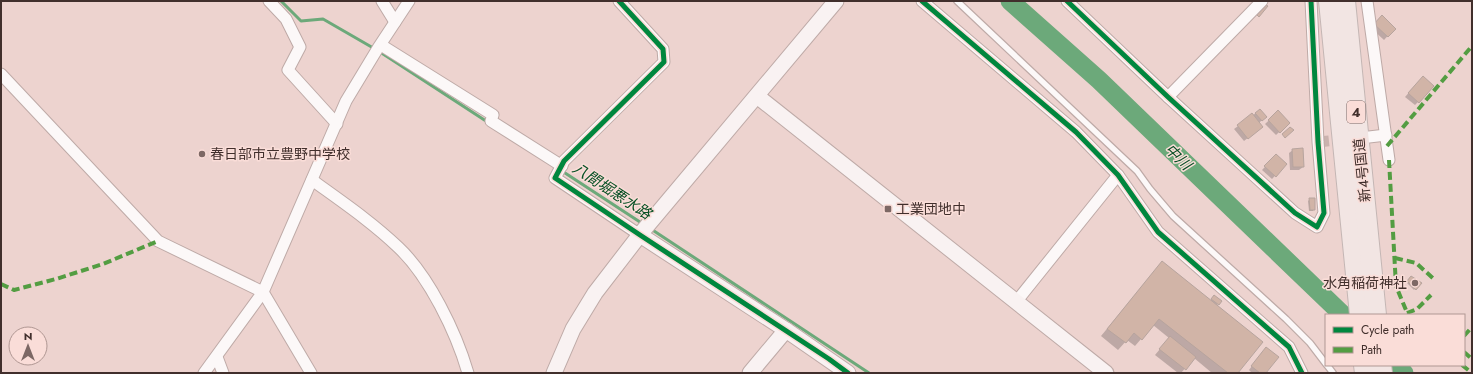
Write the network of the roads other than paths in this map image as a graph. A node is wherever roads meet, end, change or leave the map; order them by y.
1 (269, 1) edge
2 (382, 1) edge
3 (409, 1) edge
4 (619, 1) edge
5 (836, 1) edge
6 (922, 1) edge
7 (957, 1) edge
8 (1067, 1) edge
9 (1262, 1) edge
10 (1311, 1) edge
11 (1329, 1) edge
12 (1345, 1) edge
13 (1366, 1) edge
14 (395, 22) junction
15 (377, 50) junction
16 (1, 74) edge
17 (757, 96) junction
18 (1168, 97) junction
19 (338, 124) junction
20 (1386, 135) junction
21 (1369, 137) dead end
22 (1389, 160) dead end
23 (560, 170) junction
24 (1118, 175) junction
25 (312, 180) junction
26 (645, 229) junction
27 (263, 292) junction
28 (1016, 302) junction
29 (1360, 314) edge
30 (1376, 314) edge
31 (786, 330) junction
32 (217, 357) junction
33 (1325, 362) edge
34 (204, 373) edge
35 (223, 373) edge
36 (311, 373) edge
37 (468, 373) edge
38 (554, 373) edge
39 (750, 373) edge
40 (848, 373) edge
41 (1106, 373) edge
42 (1302, 373) edge

1 - 19 street
2 - 14 street
3 - 14 street
4 - 23 street
5 - 17 street
6 - 24 street
7 - 33 lane
8 - 18 street
9 - 18 street
10 - 18 street
11 - 29 highway, 新4号国道 / 4
12 - 30 highway, 新4号国道 / 4
13 - 20 street
14 - 15 street
15 - 19 street
15 - 23 street
16 - 27 street
17 - 26 street
17 - 28 street
19 - 25 street
20 - 21 street
20 - 22 street
23 - 26 street
24 - 28 street
24 - 42 street
25 - 27 street
25 - 37 street
26 - 31 street
26 - 38 street
27 - 32 street
27 - 36 street
28 - 41 street
31 - 39 street
31 - 40 street
32 - 34 street
32 - 35 street

